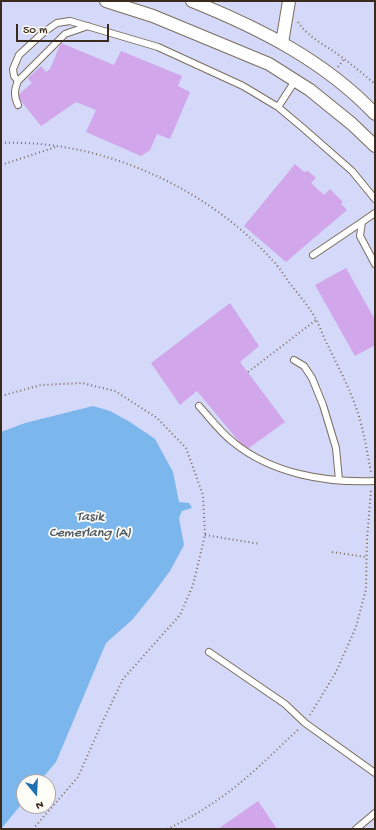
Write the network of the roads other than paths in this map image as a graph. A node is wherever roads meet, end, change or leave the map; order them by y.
1 (106, 1) edge
2 (192, 1) edge
3 (289, 1) edge
4 (88, 26) junction
5 (282, 42) junction
6 (18, 81) junction
7 (295, 81) junction
8 (18, 105) dead end
9 (278, 107) junction
10 (375, 114) edge
11 (375, 146) edge
12 (375, 199) edge
13 (375, 213) edge
14 (362, 222) junction
15 (313, 256) dead end
16 (375, 264) edge
17 (294, 360) dead end
18 (199, 406) dead end
19 (339, 480) junction
20 (373, 481) edge
21 (210, 652) dead end
22 (375, 773) edge
23 (375, 813) edge
24 (356, 829) edge

1 - 7 street
2 - 5 street
3 - 5 street
4 - 6 lane
4 - 6 lane
4 - 9 lane
5 - 10 street
6 - 8 lane
7 - 9 lane
7 - 11 street
9 - 12 lane
13 - 14 lane
14 - 15 lane
14 - 16 lane
17 - 19 lane
18 - 19 lane
19 - 20 lane
21 - 22 lane
23 - 24 lane

